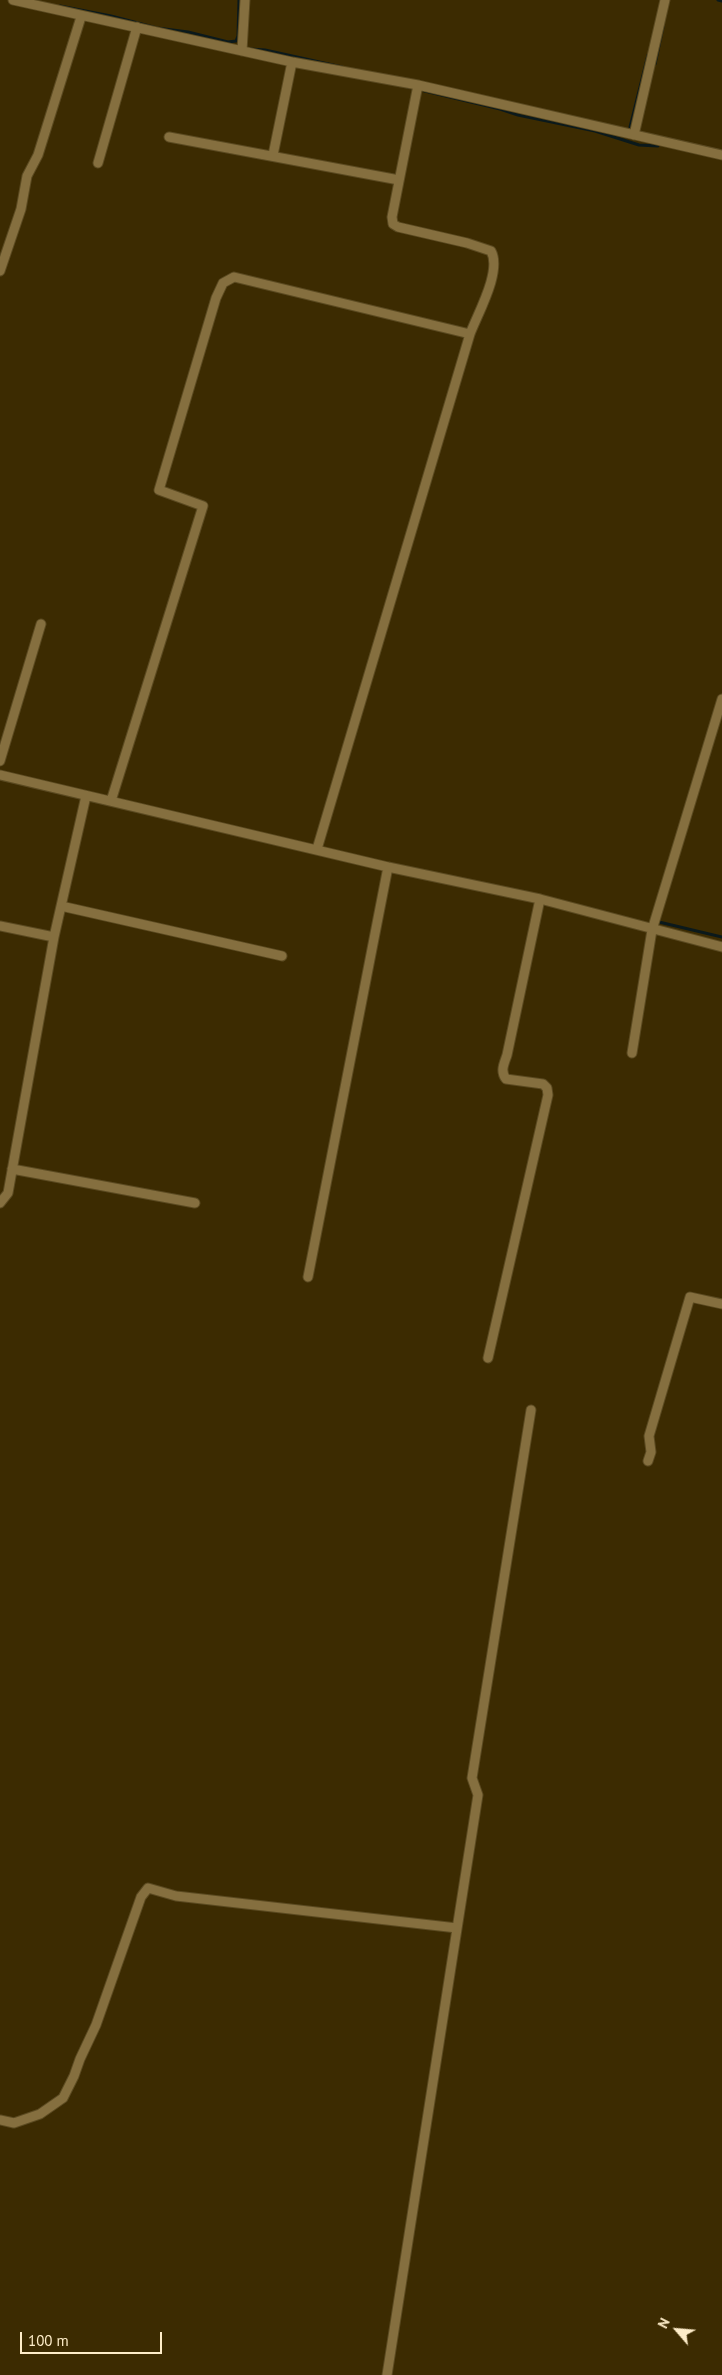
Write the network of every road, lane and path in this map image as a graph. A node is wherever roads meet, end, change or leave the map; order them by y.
1 (12, 0) edge
2 (245, 0) edge
3 (665, 0) edge
4 (81, 17) junction
5 (137, 28) junction
6 (242, 51) junction
7 (292, 62) junction
8 (418, 85) junction
9 (634, 135) junction
10 (169, 137) dead end
11 (273, 155) junction
12 (722, 155) edge
13 (98, 163) dead end
14 (399, 180) junction
15 (0, 271) edge
16 (470, 334) junction
17 (41, 624) dead end
18 (722, 699) edge
19 (0, 761) edge
20 (0, 775) edge
21 (86, 796) junction
22 (111, 802) junction
23 (317, 849) junction
24 (388, 868) junction
25 (540, 899) junction
26 (61, 906) junction
27 (0, 926) edge
28 (652, 930) junction
29 (54, 937) junction
30 (722, 947) edge
31 (282, 956) dead end
32 (632, 1053) dead end
33 (12, 1169) junction
34 (0, 1203) edge
35 (195, 1203) dead end
36 (308, 1277) dead end
37 (722, 1304) edge
38 (488, 1358) dead end
39 (531, 1410) dead end
40 (648, 1462) dead end
41 (457, 1928) junction
42 (0, 2120) edge
43 (387, 2375) edge

1 - 4 street
2 - 6 street
3 - 9 street
4 - 5 street
4 - 15 street
5 - 6 street
5 - 13 street
6 - 7 street
7 - 8 street
7 - 11 street
8 - 9 street
8 - 14 street
9 - 12 street
10 - 11 street
11 - 14 street
14 - 16 street
16 - 22 street
16 - 23 street
17 - 19 street
18 - 28 street
20 - 21 street
21 - 22 street
21 - 26 street
22 - 23 street
23 - 24 street
24 - 25 street
24 - 36 street
25 - 28 street
25 - 38 street
26 - 29 street
26 - 31 street
27 - 29 street
28 - 30 street
28 - 32 street
29 - 33 street
33 - 34 street
33 - 35 street
37 - 40 street
39 - 41 street
41 - 42 street
41 - 43 street

